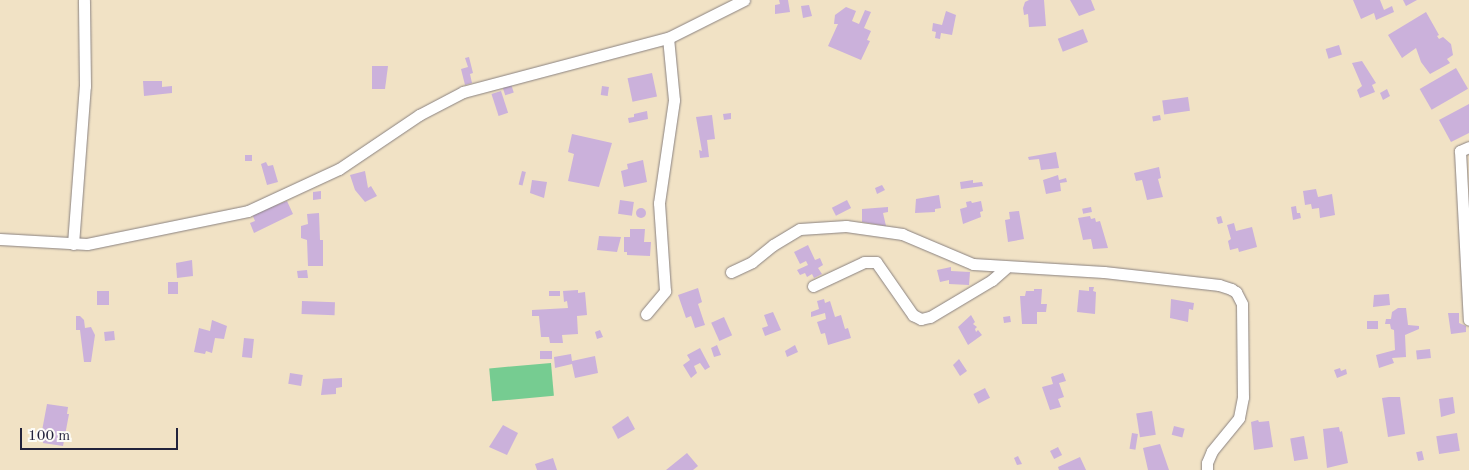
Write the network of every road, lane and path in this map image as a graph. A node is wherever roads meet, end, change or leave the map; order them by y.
1 (84, 0) edge
2 (744, 0) edge
3 (668, 38) junction
4 (1465, 149) edge
5 (0, 239) edge
6 (73, 244) junction
7 (1006, 268) junction
8 (731, 272) dead end
9 (813, 286) dead end
10 (1468, 288) edge
11 (646, 314) dead end
12 (1469, 320) edge
13 (1207, 470) edge

1 - 6 street
2 - 3 street
3 - 6 street
3 - 11 street
4 - 10 street
5 - 6 street
7 - 8 street
7 - 9 street
7 - 13 street
10 - 12 street

